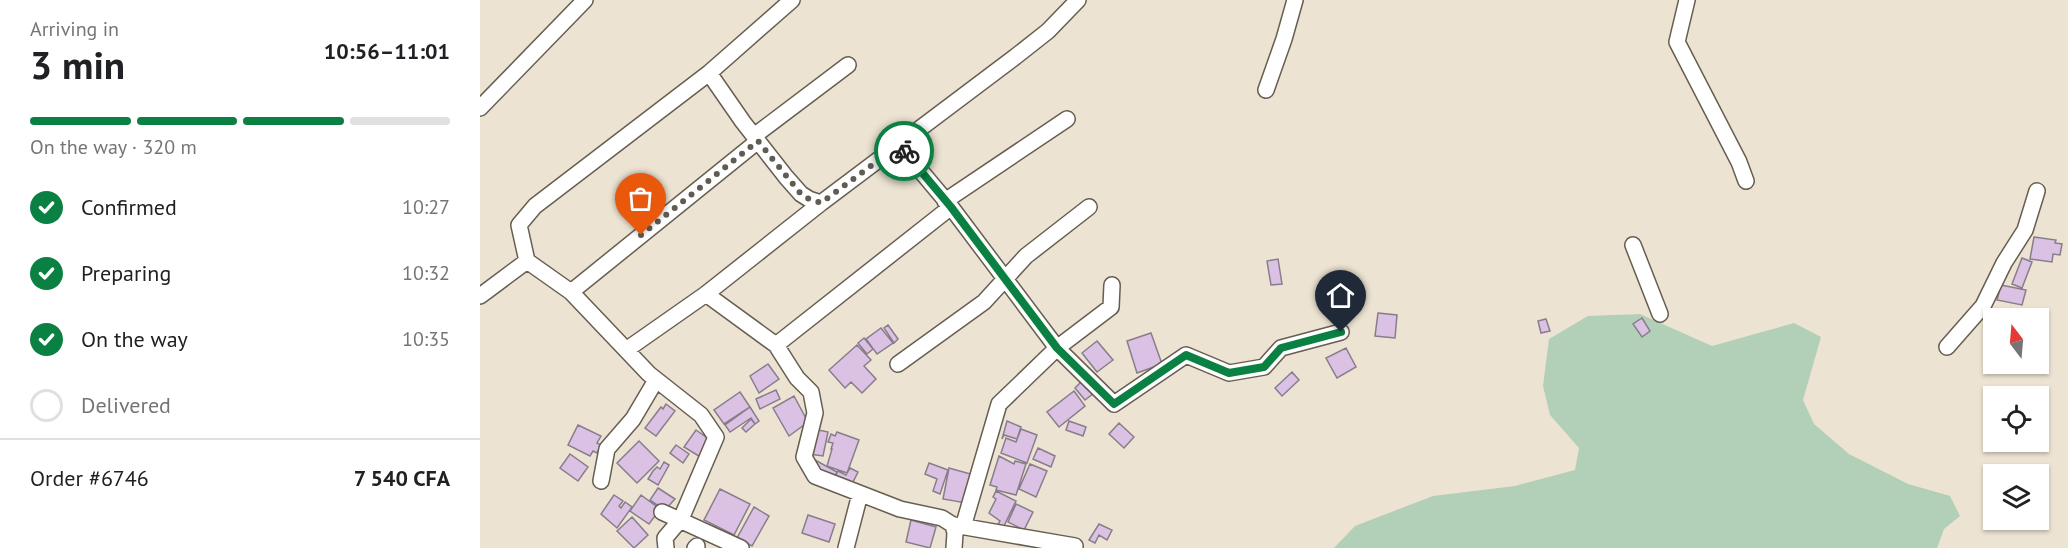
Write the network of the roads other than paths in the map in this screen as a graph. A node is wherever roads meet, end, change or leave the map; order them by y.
1 (585, 0) edge
2 (792, 0) edge
3 (1078, 0) edge
4 (1295, 0) edge
5 (1687, 0) edge
6 (848, 65) dead end
7 (709, 73) junction
8 (1266, 90) dead end
9 (480, 108) edge
10 (1067, 119) dead end
11 (756, 138) junction
12 (899, 145) junction
13 (1746, 181) dead end
14 (2037, 191) dead end
15 (821, 203) junction
16 (948, 204) junction
17 (1089, 207) dead end
18 (1633, 245) dead end
19 (527, 261) junction
20 (1005, 278) junction
21 (1112, 285) dead end
22 (571, 292) junction
23 (706, 294) junction
24 (480, 296) edge
25 (1660, 314) dead end
26 (1341, 332) dead end
27 (776, 345) junction
28 (1947, 347) dead end
29 (1057, 348) junction
30 (626, 350) junction
31 (898, 364) dead end
32 (656, 380) junction
33 (601, 481) dead end
34 (860, 494) junction
35 (662, 512) dead end
36 (681, 519) junction
37 (958, 526) junction
38 (1075, 546) dead end
39 (666, 548) edge
40 (741, 548) edge
41 (846, 548) edge
42 (954, 548) edge

1 - 9 street
2 - 7 street
3 - 12 street
4 - 8 street
5 - 13 street
6 - 11 street
7 - 11 street
7 - 19 street
10 - 16 street
11 - 15 street
11 - 22 street
12 - 15 street
12 - 16 street
14 - 28 street
15 - 23 street
16 - 20 street
16 - 27 street
17 - 20 street
18 - 25 street
19 - 22 street
19 - 24 street
20 - 29 street
20 - 31 street
21 - 29 street
22 - 30 street
23 - 27 street
23 - 30 street
26 - 29 street
27 - 34 street
29 - 37 street
30 - 32 street
32 - 33 street
32 - 36 street
34 - 37 street
34 - 41 street
35 - 36 street
36 - 39 street
36 - 40 street
37 - 38 street
37 - 42 street

